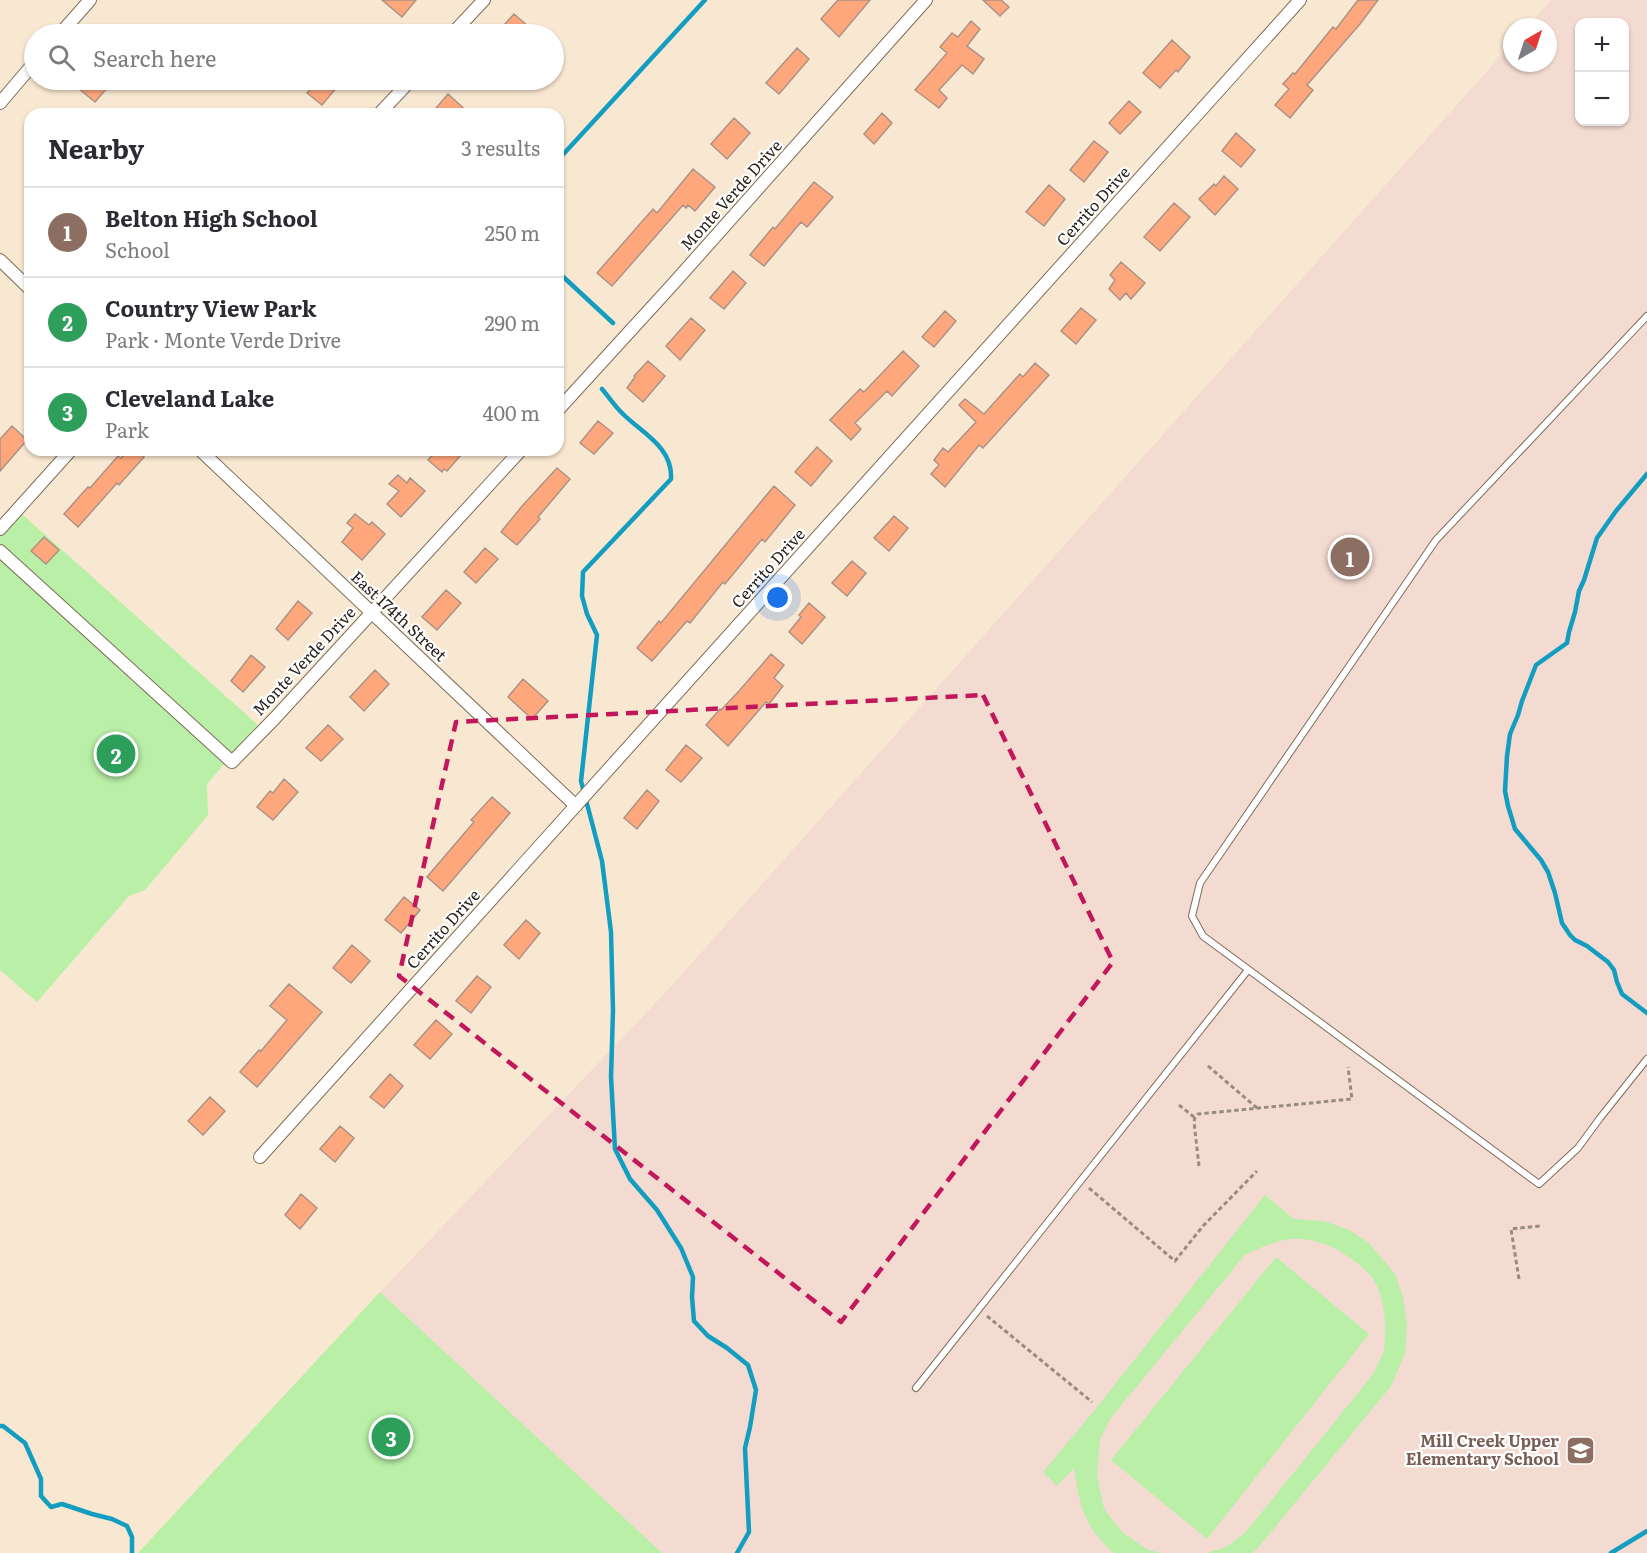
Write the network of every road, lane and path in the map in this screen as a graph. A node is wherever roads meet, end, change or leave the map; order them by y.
1 (90, 0) edge
2 (484, 0) edge
3 (926, 0) edge
4 (1300, 0) edge
5 (69, 24) edge
6 (461, 24) edge
7 (24, 75) edge
8 (402, 90) edge
9 (0, 103) edge
10 (385, 108) edge
11 (0, 260) edge
12 (24, 283) edge
13 (1647, 316) edge
14 (564, 403) edge
15 (66, 456) edge
16 (206, 456) edge
17 (515, 456) edge
18 (0, 529) edge
19 (0, 551) edge
20 (371, 613) junction
21 (576, 806) junction
22 (1248, 970) junction
23 (1647, 1059) edge
24 (1208, 1066) dead end
25 (1348, 1066) dead end
26 (1179, 1105) dead end
27 (1257, 1108) junction
28 (1195, 1117) junction
29 (260, 1157) dead end
30 (1199, 1166) dead end
31 (1257, 1171) dead end
32 (1080, 1181) junction
33 (1540, 1226) dead end
34 (1519, 1279) dead end
35 (979, 1309) junction
36 (916, 1388) dead end
37 (1092, 1402) dead end

1 - 5 street
2 - 6 street
3 - 14 street, Monte Verde Drive
4 - 21 street, Cerrito Drive
7 - 9 street
8 - 10 street
11 - 12 street
13 - 22 lane
15 - 18 street
16 - 20 street, East 174th Street
17 - 20 street, Monte Verde Drive
19 - 20 street, Monte Verde Drive
20 - 21 street, East 174th Street
21 - 29 street, Cerrito Drive
22 - 23 lane
22 - 32 lane
24 - 27 path
25 - 27 path
26 - 28 path
27 - 28 path
28 - 30 path
31 - 32 path
32 - 35 lane
33 - 34 path
35 - 36 lane
35 - 37 path

